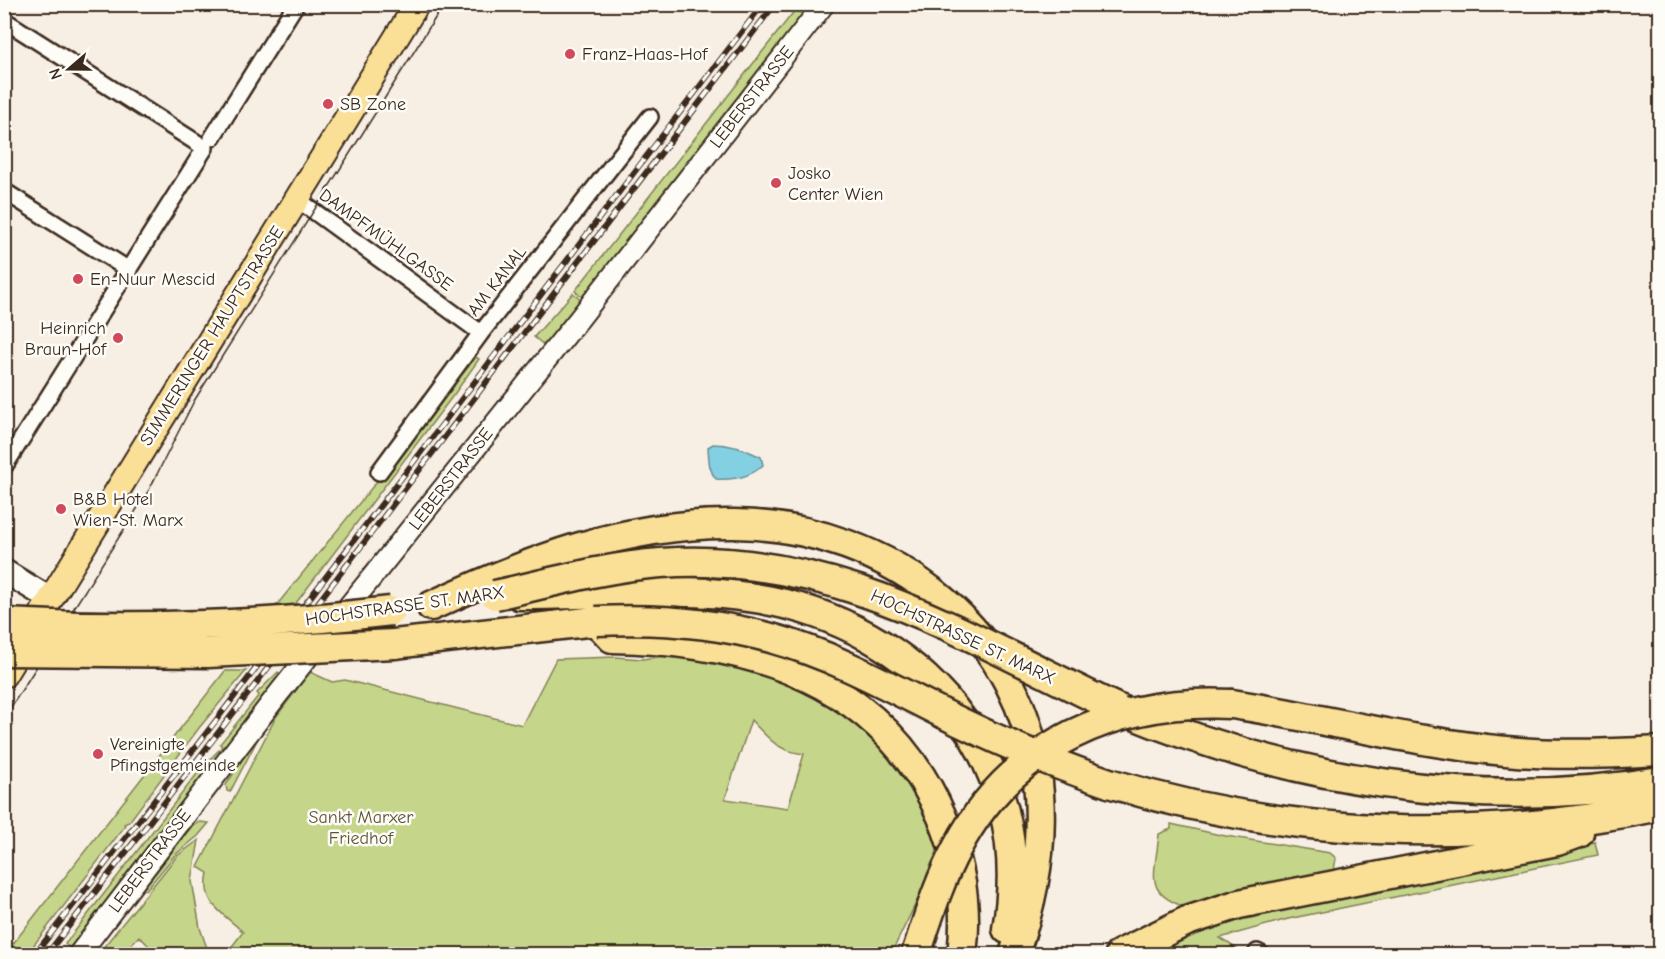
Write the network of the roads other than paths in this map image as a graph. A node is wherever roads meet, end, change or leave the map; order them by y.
1 (296, 4) edge
2 (417, 4) edge
3 (824, 4) edge
4 (4, 20) edge
5 (650, 117) dead end
6 (205, 141) junction
7 (4, 191) edge
8 (297, 200) junction
9 (129, 270) junction
10 (481, 333) junction
11 (4, 467) edge
12 (379, 472) dead end
13 (4, 571) edge
14 (495, 595) junction
15 (50, 598) junction
16 (431, 606) junction
17 (596, 621) junction
18 (4, 623) edge
19 (6, 667) edge
20 (1660, 751) edge
21 (1658, 799) edge
22 (79, 954) edge
23 (916, 954) edge
24 (962, 954) edge
25 (1002, 954) edge
26 (1014, 954) edge
27 (1120, 954) edge

1 - 6 street
2 - 8 main road, SIMMERINGER HAUPTSTRASSE
3 - 22 street, LEBERSTRASSE
4 - 6 street
5 - 10 street, AM KANAL
6 - 9 street
7 - 9 street
8 - 10 street, DAMPFMÜHLGASSE
8 - 15 main road, SIMMERINGER HAUPTSTRASSE
9 - 11 street
10 - 12 street, AM KANAL
13 - 15 main road
14 - 16 highway, HOCHSTRASSE ST. MARX
14 - 21 highway, HOCHSTRASSE ST. MARX, bridge
14 - 25 highway, bridge
15 - 19 main road, SIMMERINGER HAUPTSTRASSE
16 - 18 highway, HOCHSTRASSE ST. MARX, bridge
16 - 26 highway
17 - 19 highway, HOCHSTRASSE ST. MARX, bridge
17 - 21 highway, HOCHSTRASSE ST. MARX, bridge
17 - 24 highway
20 - 23 highway, bridge
21 - 27 highway

